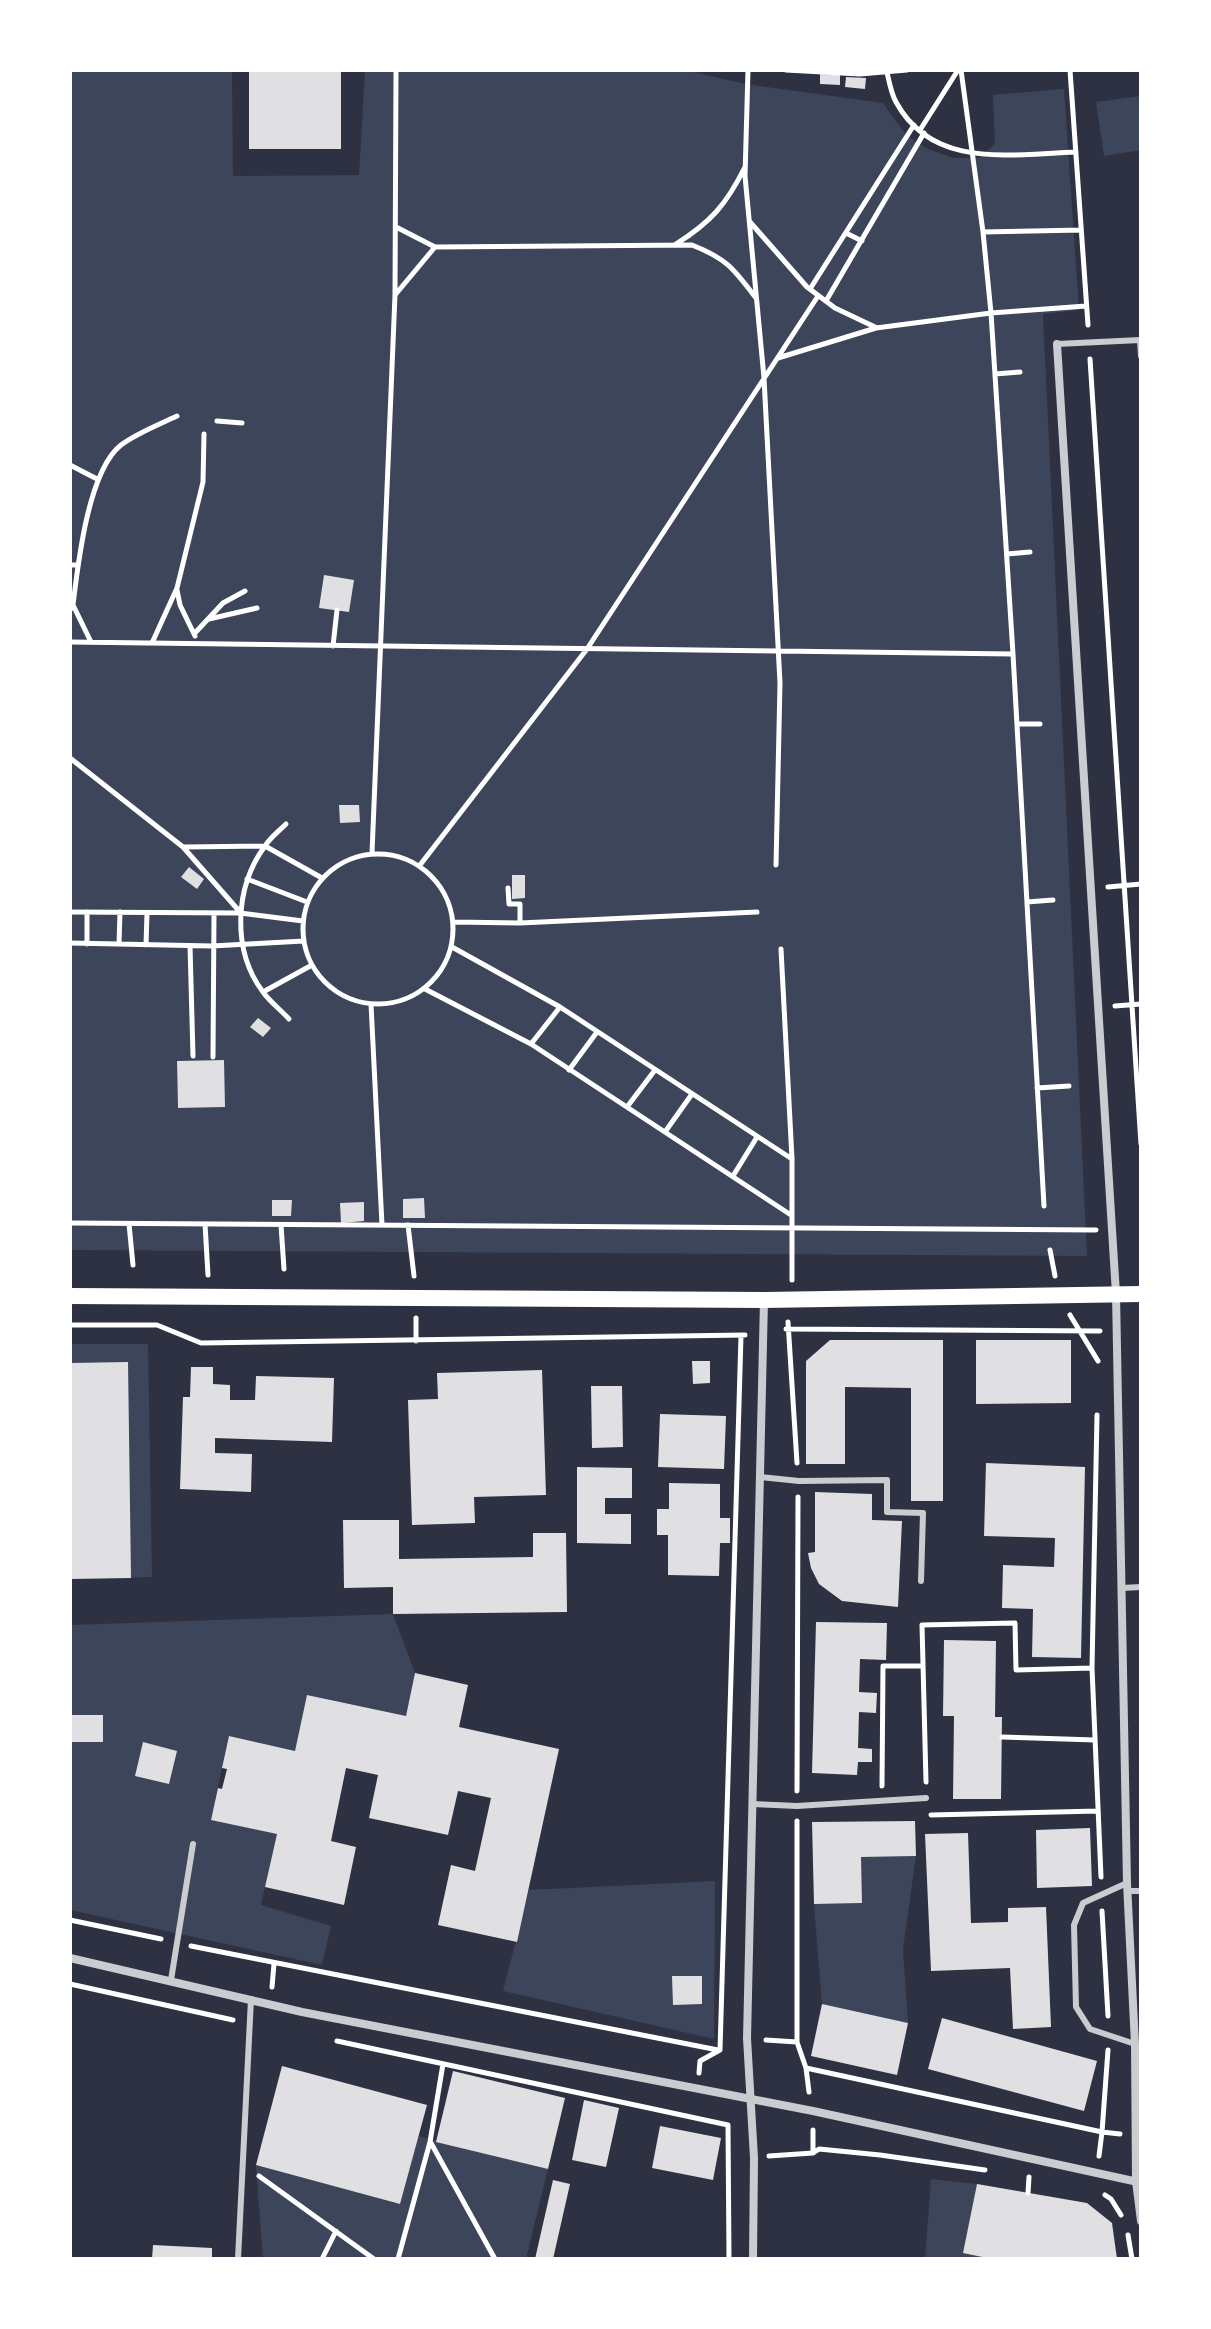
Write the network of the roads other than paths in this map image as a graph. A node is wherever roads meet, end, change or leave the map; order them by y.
1 (1057, 344) joint
2 (1141, 356) edge
3 (1116, 1294) junction
4 (1141, 1294) edge
5 (70, 1296) edge
6 (764, 1300) junction
7 (760, 1477) junction
8 (921, 1581) dead end
9 (1141, 1587) edge
10 (1122, 1588) junction
11 (926, 1798) road end
12 (752, 1804) junction
13 (193, 1844) dead end
14 (1128, 1887) junction
15 (1141, 1891) edge
16 (70, 1958) edge
17 (171, 1980) junction
18 (251, 1999) junction
19 (1135, 2044) junction
20 (751, 2099) junction
21 (1138, 2182) edge
22 (1141, 2221) edge
23 (238, 2259) edge
24 (753, 2259) edge

1 - 2 lane
1 - 3 street
3 - 4 main road
3 - 6 main road
3 - 10 street
5 - 6 main road
6 - 7 street
7 - 8 lane
7 - 12 street
9 - 10 lane
10 - 14 street
11 - 12 lane
12 - 20 street
13 - 17 lane
14 - 15 lane
14 - 19 street
14 - 19 lane
16 - 17 street
17 - 18 street
18 - 20 street
18 - 23 lane
19 - 21 street
20 - 21 street
20 - 24 street
21 - 22 street

